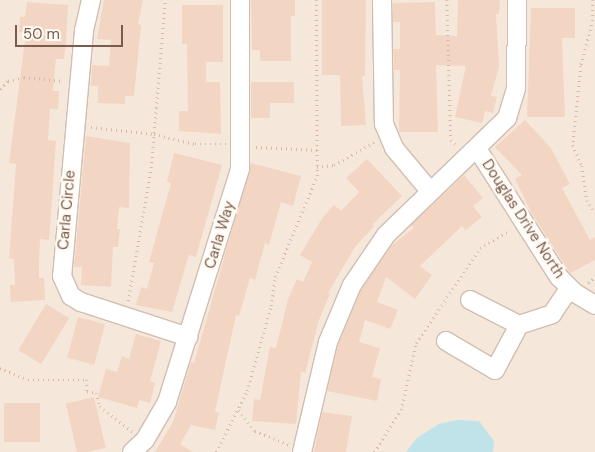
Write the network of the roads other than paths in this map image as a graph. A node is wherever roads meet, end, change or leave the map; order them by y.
1 (91, 0) edge
2 (240, 0) edge
3 (382, 0) edge
4 (517, 0) edge
5 (472, 154) junction
6 (430, 192) junction
7 (569, 289) junction
8 (470, 300) dead end
9 (595, 305) edge
10 (519, 325) junction
11 (188, 337) junction
12 (446, 341) dead end
13 (137, 449) edge
14 (303, 452) edge

1 - 11 street, Carla Circle
2 - 11 street, Carla Way
3 - 6 street
4 - 5 street
5 - 6 street, Douglas Drive North
5 - 7 street, Douglas Drive North
6 - 14 street, Douglas Drive North
7 - 9 street, Douglas Drive North
7 - 10 street
8 - 10 street
10 - 12 street
11 - 13 street, Carla Way

